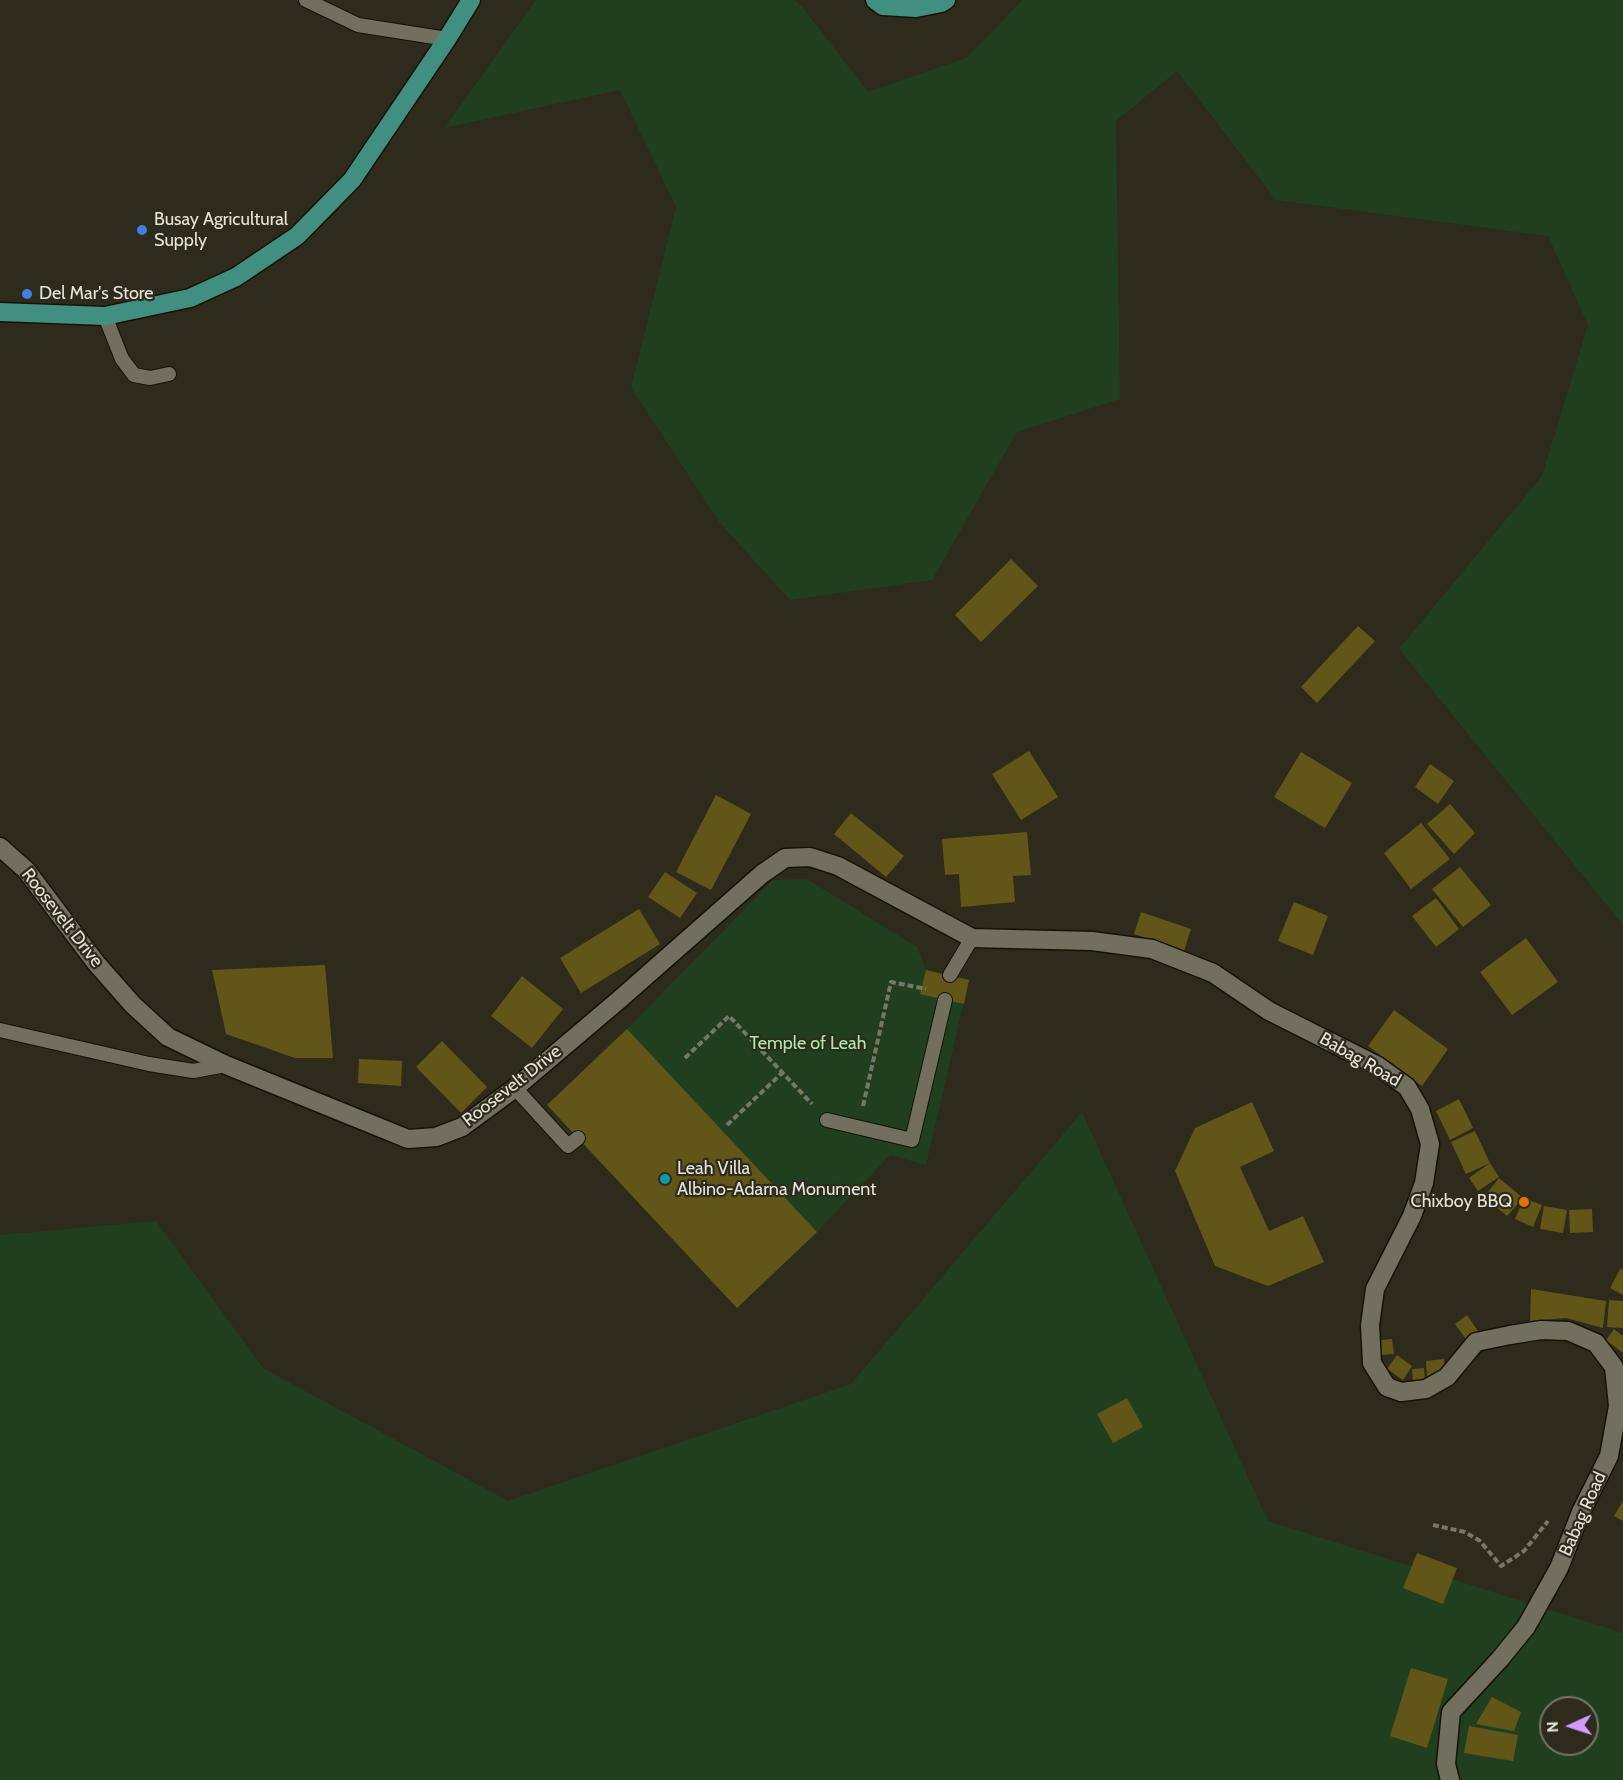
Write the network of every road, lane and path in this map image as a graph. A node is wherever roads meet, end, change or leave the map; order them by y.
1 (306, 0) edge
2 (471, 0) edge
3 (875, 0) edge
4 (946, 0) edge
5 (447, 39) junction
6 (0, 312) edge
7 (105, 316) junction
8 (169, 374) dead end
9 (0, 847) edge
10 (972, 938) junction
11 (950, 975) dead end
12 (921, 988) dead end
13 (945, 1000) dead end
14 (0, 1030) edge
15 (685, 1058) dead end
16 (226, 1065) junction
17 (782, 1072) junction
18 (515, 1088) junction
19 (827, 1120) joint
20 (727, 1125) dead end
21 (858, 1127) junction
22 (578, 1138) dead end
23 (1553, 1514) dead end
24 (1433, 1525) dead end
25 (1450, 1780) edge

1 - 5 lane
2 - 5 main road
3 - 4 main road
5 - 7 main road
6 - 7 main road
7 - 8 lane
9 - 16 street, Roosevelt Drive
10 - 11 lane
10 - 18 street, Roosevelt Drive
10 - 25 street, Babag Road
12 - 21 path
13 - 21 lane
14 - 16 lane
15 - 17 path
16 - 18 street, Roosevelt Drive
17 - 19 path
17 - 20 path
18 - 22 lane
19 - 21 lane
23 - 24 path

